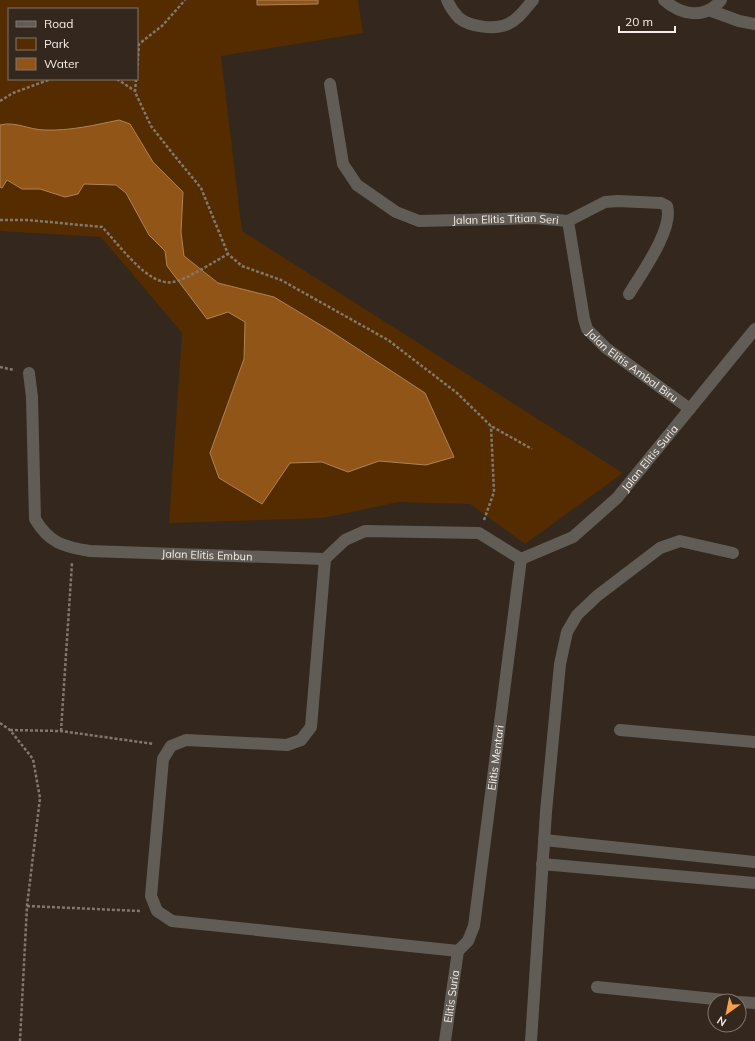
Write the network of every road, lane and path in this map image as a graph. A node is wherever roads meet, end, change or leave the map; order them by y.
1 (185, 0) edge
2 (447, 0) edge
3 (533, 0) edge
4 (664, 0) edge
5 (721, 0) edge
6 (709, 10) junction
7 (755, 24) edge
8 (138, 45) edge
9 (48, 80) edge
10 (118, 80) edge
11 (136, 80) edge
12 (330, 84) dead end
13 (135, 92) junction
14 (0, 101) edge
15 (0, 220) edge
16 (568, 221) junction
17 (228, 254) junction
18 (629, 294) dead end
19 (755, 328) edge
20 (29, 373) dead end
21 (690, 409) junction
22 (491, 426) junction
23 (532, 449) dead end
24 (479, 533) junction
25 (72, 548) junction
26 (733, 553) dead end
27 (325, 559) junction
28 (521, 559) junction
29 (0, 723) edge
30 (10, 730) junction
31 (620, 730) dead end
32 (61, 731) junction
33 (755, 742) edge
34 (171, 746) junction
35 (544, 840) junction
36 (755, 862) edge
37 (542, 864) junction
38 (755, 884) edge
39 (27, 906) junction
40 (157, 911) junction
41 (458, 951) junction
42 (597, 987) dead end
43 (707, 998) edge
44 (20, 1041) edge
45 (445, 1041) edge
46 (531, 1041) edge

1 - 8 path
2 - 3 street
4 - 6 street
5 - 6 street
6 - 7 street
9 - 14 path
10 - 13 path
11 - 13 path
12 - 16 street, Jalan Elitis Titian Seri
13 - 17 path
15 - 17 path
16 - 18 street, Jalan Elitis Titian Seri
16 - 21 street, Jalan Elitis Ambal Biru
17 - 22 path
19 - 21 street, Jalan Elitis Suria
20 - 25 street, Jalan Elitis Embun
21 - 28 street, Jalan Elitis Suria
22 - 23 path
22 - 24 path
24 - 27 street
24 - 28 street
25 - 27 street, Jalan Elitis Embun
25 - 32 path
26 - 35 street
27 - 34 street
28 - 41 street, Elitis Mentari
29 - 30 path
30 - 32 path
30 - 39 path
31 - 33 street
32 - 34 path
34 - 40 street
35 - 36 street
35 - 37 street
37 - 38 street
37 - 46 street
39 - 40 path
39 - 44 path
40 - 41 street
41 - 45 street, Elitis Suria
42 - 43 street

